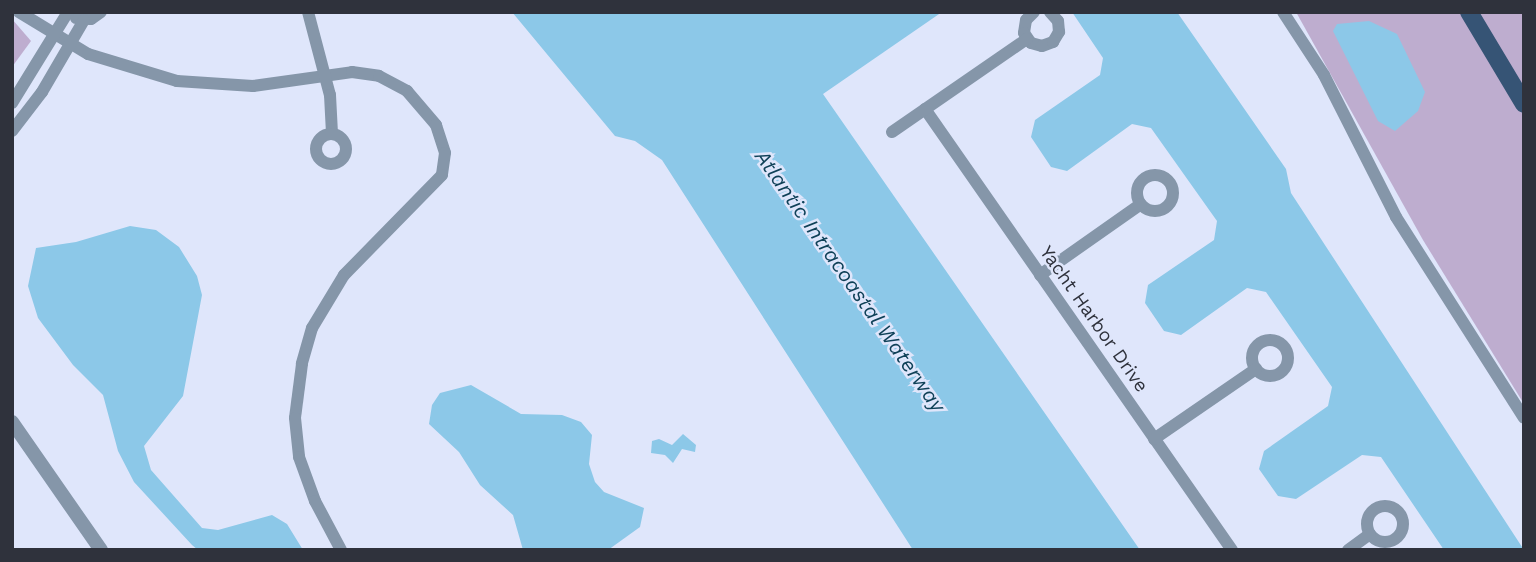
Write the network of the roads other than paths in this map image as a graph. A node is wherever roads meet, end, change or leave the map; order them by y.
1 (19, 12) edge
2 (69, 12) edge
3 (101, 12) edge
4 (308, 12) edge
5 (1034, 12) edge
6 (1050, 12) edge
7 (1283, 12) edge
8 (1469, 12) edge
9 (84, 20) junction
10 (54, 36) junction
11 (1027, 39) junction
12 (69, 45) junction
13 (325, 75) junction
14 (12, 103) edge
15 (1524, 104) edge
16 (925, 109) junction
17 (12, 131) edge
18 (892, 132) dead end
19 (332, 134) dead end
20 (1141, 204) dead end
21 (1040, 275) junction
22 (1256, 369) dead end
23 (1524, 418) edge
24 (12, 422) edge
25 (1154, 439) junction
26 (1370, 534) dead end
27 (101, 550) edge
28 (341, 550) edge
29 (1232, 550) edge
30 (1348, 550) edge

1 - 10 street
2 - 9 street
2 - 10 street
3 - 9 street
4 - 13 street
5 - 11 street
6 - 11 street
7 - 23 street
8 - 15 main road
9 - 12 street
10 - 12 street
10 - 14 street
11 - 16 street
12 - 13 street
12 - 17 street
13 - 19 street
13 - 28 street
16 - 18 street
16 - 21 street, Yacht Harbor Drive
20 - 21 street
21 - 25 street, Yacht Harbor Drive
22 - 25 street
24 - 27 street
25 - 29 street, Yacht Harbor Drive
26 - 30 street

